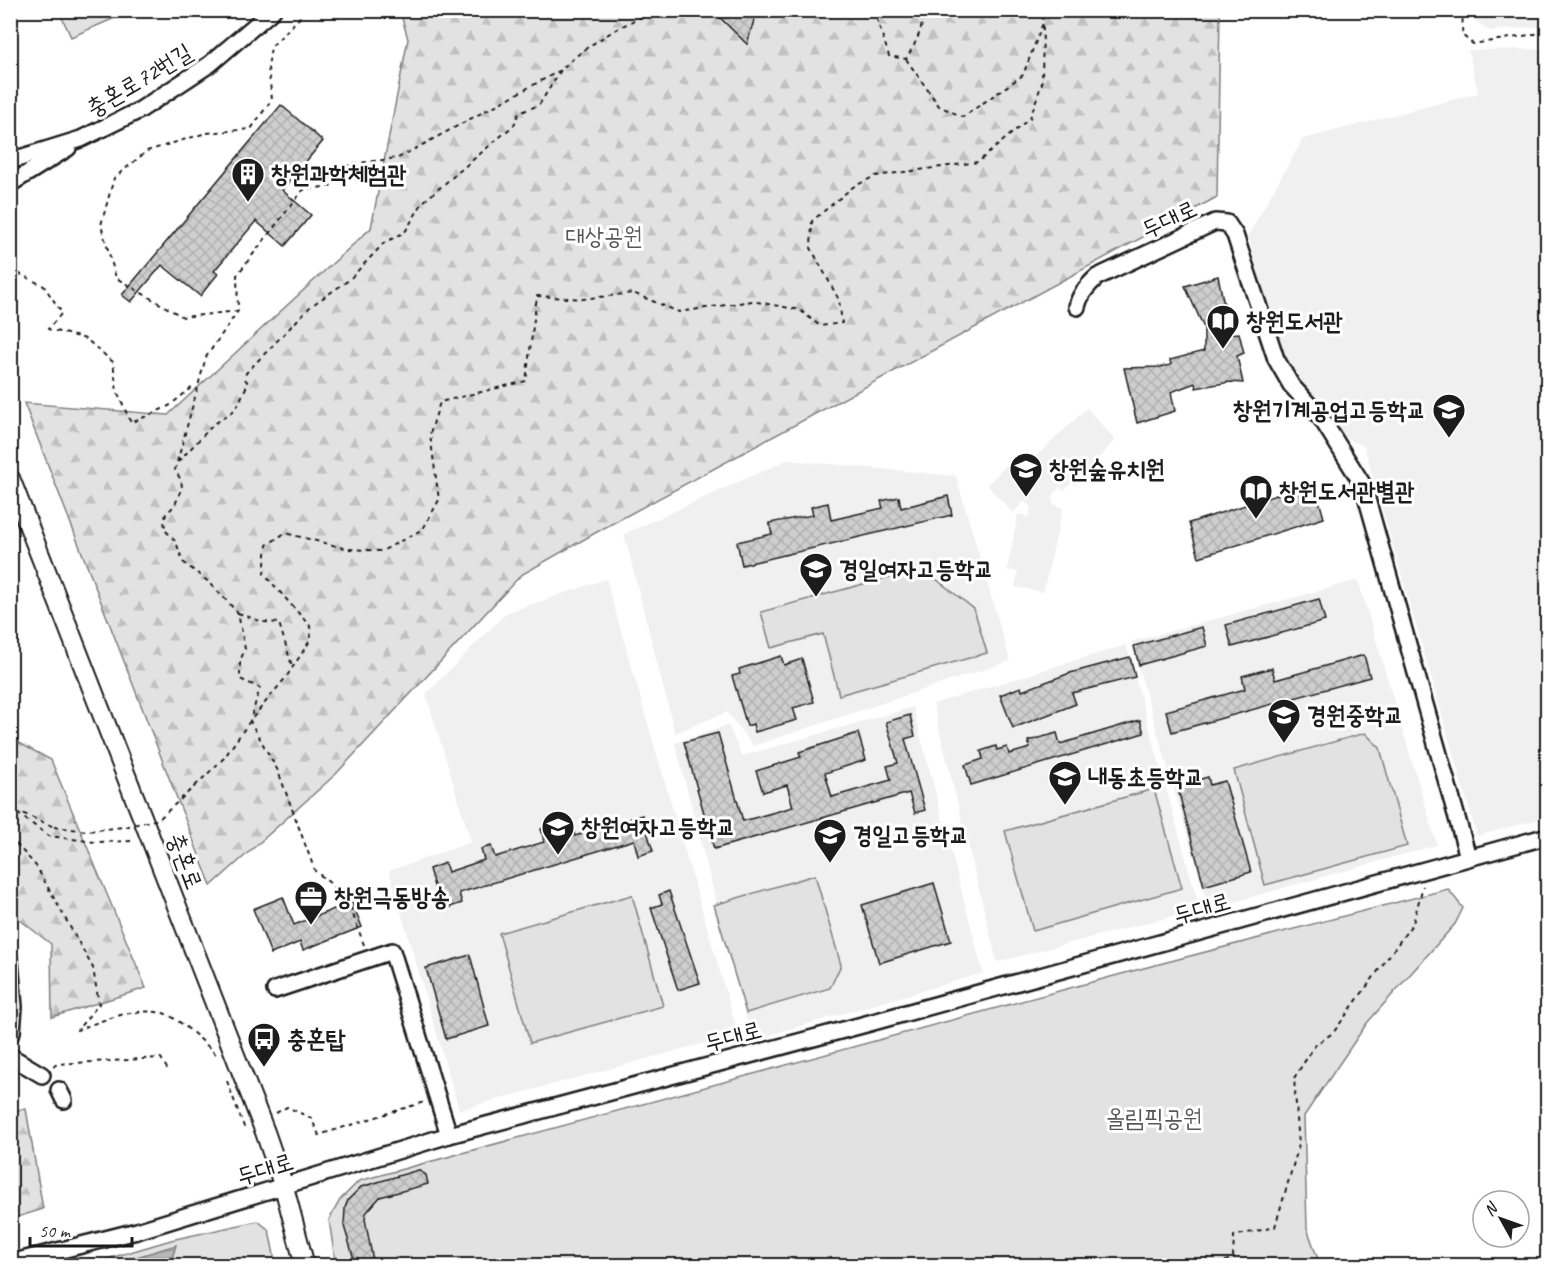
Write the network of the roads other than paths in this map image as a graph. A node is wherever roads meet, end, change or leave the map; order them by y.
1 (273, 10) edge
2 (81, 139) junction
3 (10, 161) edge
4 (10, 184) edge
5 (1077, 307) dead end
6 (10, 478) edge
7 (1548, 836) edge
8 (1468, 857) junction
9 (10, 961) edge
10 (275, 990) dead end
11 (10, 1035) edge
12 (10, 1056) edge
13 (42, 1075) road end
14 (449, 1135) junction
15 (284, 1187) junction
16 (10, 1263) edge
17 (305, 1266) edge

1 - 2 street, 충혼로72번길
2 - 3 street, 충혼로72번길
2 - 4 street, 충혼로72번길
5 - 8 street, 두대로
6 - 15 main road, 충혼로
7 - 8 street, 두대로
8 - 14 street, 두대로
9 - 11 street
10 - 14 street
12 - 13 street
14 - 15 street, 두대로
15 - 16 street, 두대로
15 - 17 main road, 충혼로

